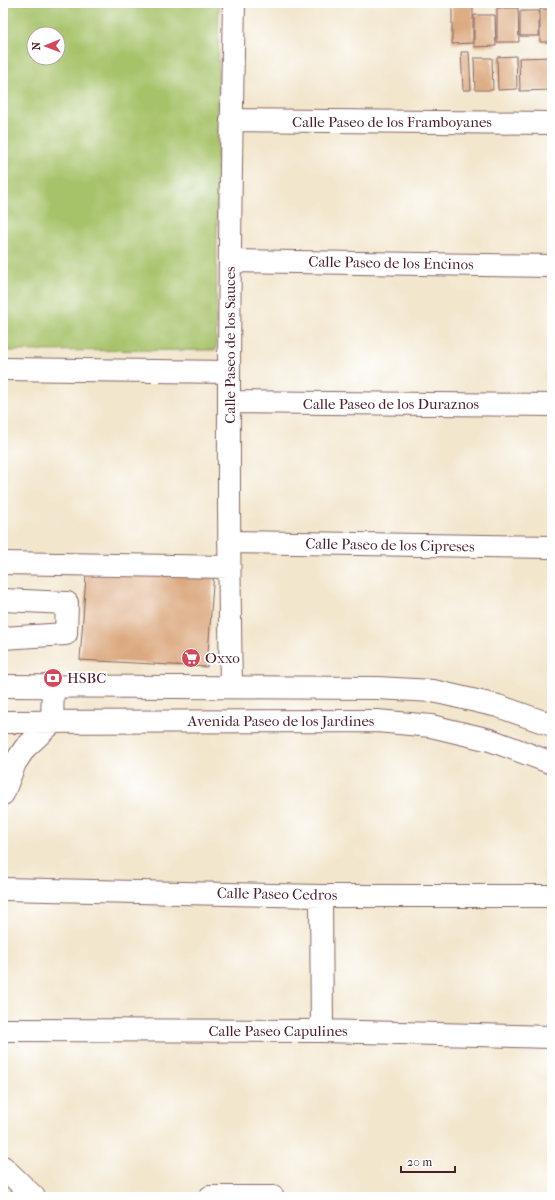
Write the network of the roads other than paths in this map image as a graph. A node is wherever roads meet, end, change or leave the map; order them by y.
1 (234, 3) edge
2 (231, 120) junction
3 (552, 123) edge
4 (230, 261) junction
5 (552, 266) edge
6 (3, 369) edge
7 (229, 372) junction
8 (230, 402) junction
9 (552, 405) edge
10 (229, 542) junction
11 (552, 547) edge
12 (3, 563) edge
13 (229, 567) junction
14 (3, 600) edge
15 (3, 638) edge
16 (3, 686) edge
17 (53, 686) junction
18 (231, 686) junction
19 (3, 722) edge
20 (52, 722) junction
21 (552, 725) edge
22 (552, 764) edge
23 (3, 794) edge
24 (3, 889) edge
25 (321, 896) junction
26 (552, 896) edge
27 (3, 1030) edge
28 (322, 1031) junction
29 (552, 1037) edge
30 (3, 1167) edge
31 (34, 1197) edge
32 (210, 1197) edge
33 (240, 1197) edge
34 (273, 1197) edge

1 - 2 street, Calle Paseo de los Sauces
2 - 3 street, Calle Paseo de los Framboyanes
2 - 4 street, Calle Paseo de los Sauces
4 - 5 street, Calle Paseo de los Encinos
4 - 7 street, Calle Paseo de los Sauces
6 - 7 street
7 - 8 street, Calle Paseo de los Sauces
8 - 9 street, Calle Paseo de los Duraznos
8 - 10 street, Calle Paseo de los Sauces
10 - 11 street, Calle Paseo de los Cipreses
10 - 13 street, Calle Paseo de los Sauces
12 - 13 street
13 - 18 street, Calle Paseo de los Sauces
14 - 15 street
16 - 17 street
17 - 18 street
17 - 20 street
18 - 21 street
19 - 20 street, Avenida Paseo de los Jardines
20 - 22 street, Avenida Paseo de los Jardines
20 - 23 street
24 - 25 street, Calle Paseo Cedros
25 - 26 street, Calle Paseo Cedros
25 - 28 street
27 - 28 street, Calle Paseo Capulines
28 - 29 street, Calle Paseo Capulines
30 - 31 street
32 - 33 street
33 - 34 street

